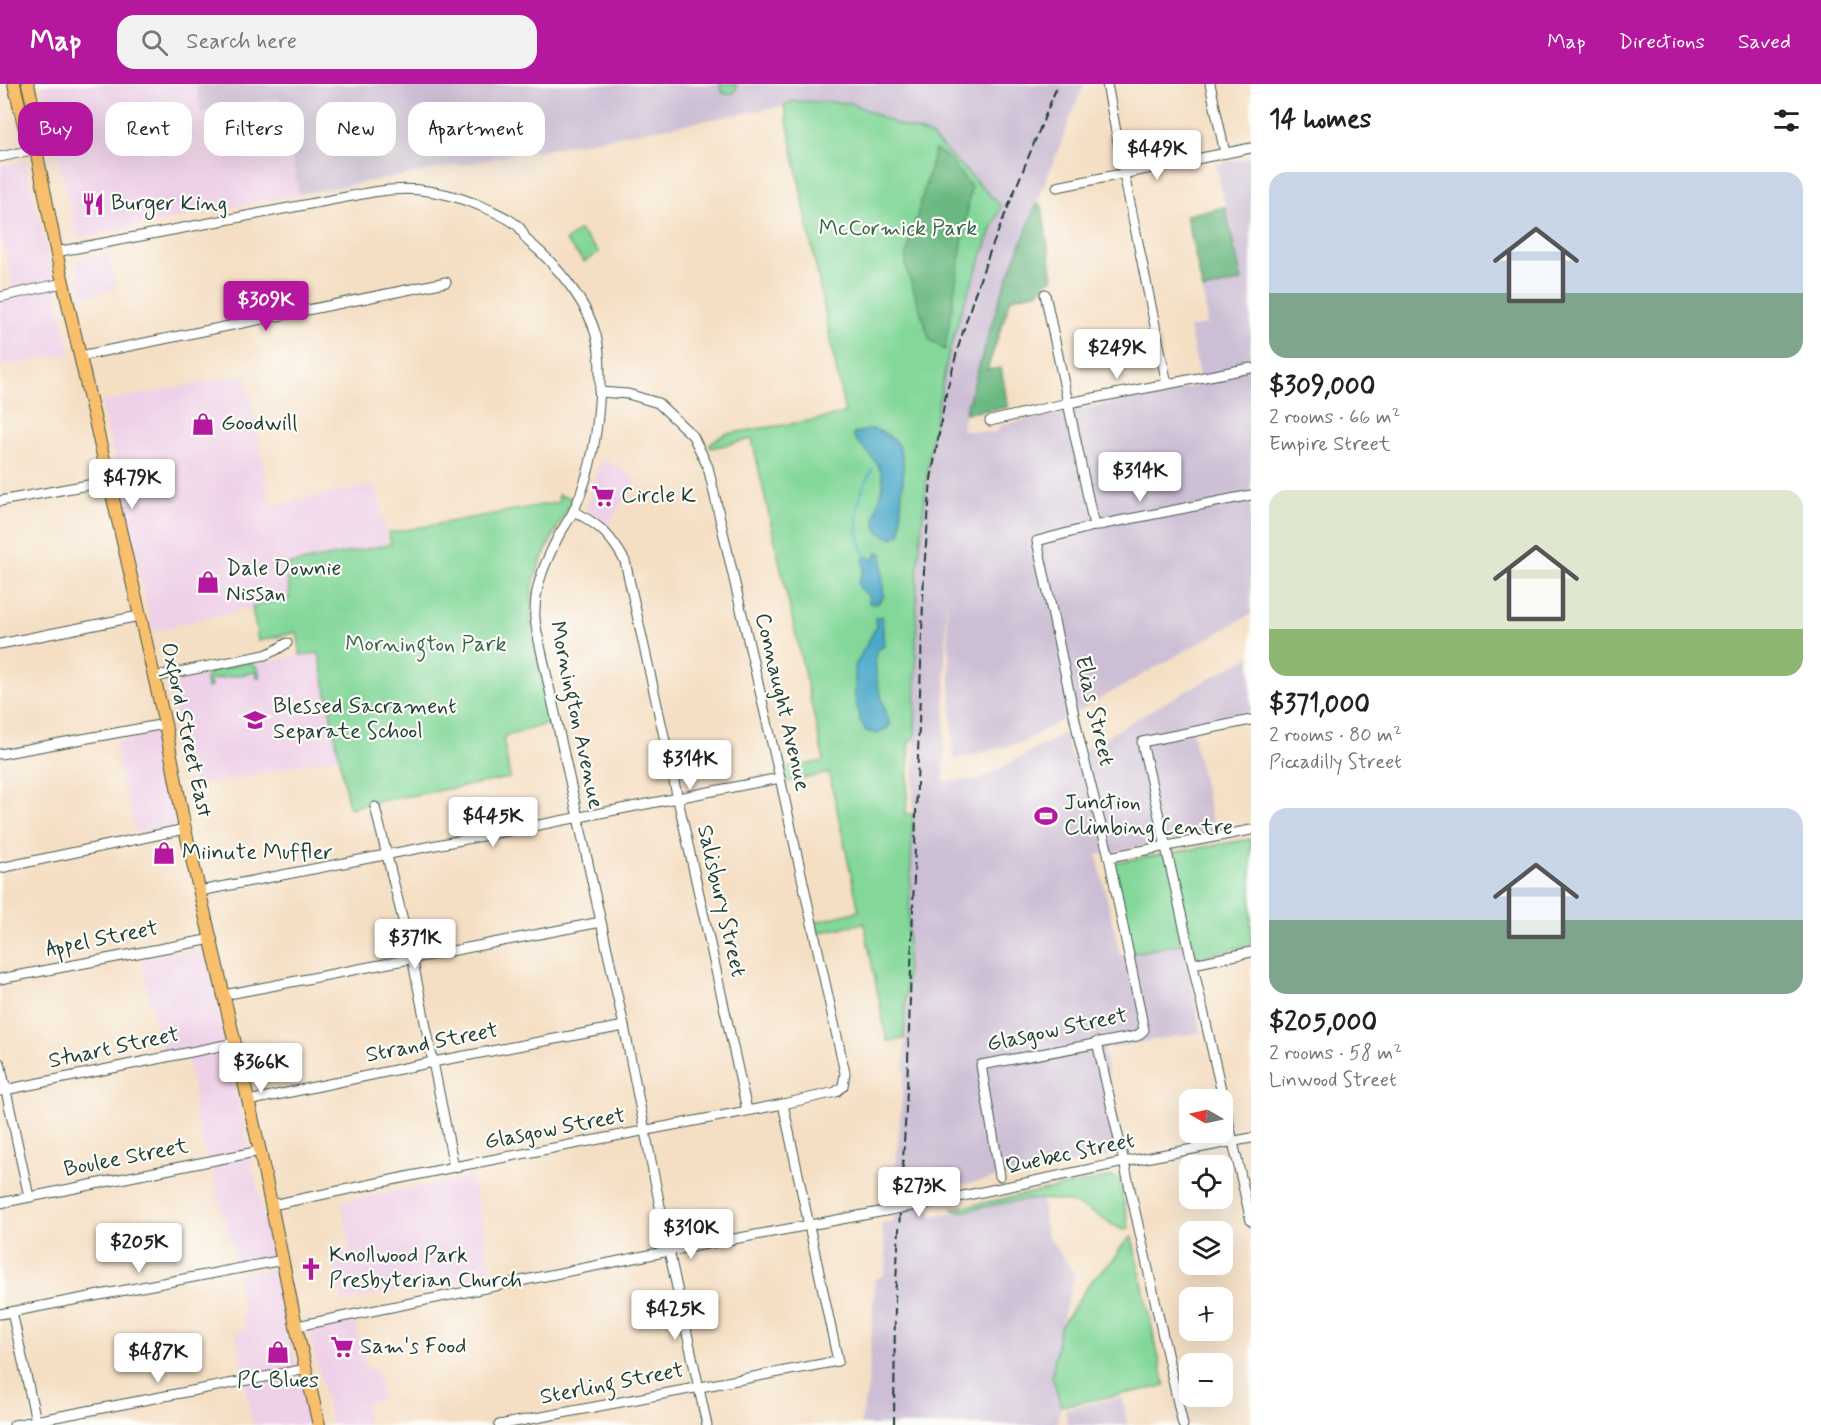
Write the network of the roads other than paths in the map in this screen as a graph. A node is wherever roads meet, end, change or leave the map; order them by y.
1 (14, 84) edge
2 (28, 84) edge
3 (1107, 84) edge
4 (1210, 84) edge
5 (18, 102) edge
6 (32, 102) edge
7 (1251, 148) edge
8 (18, 153) edge
9 (1226, 153) junction
10 (37, 156) edge
11 (0, 157) edge
12 (1124, 174) junction
13 (1057, 187) dead end
14 (56, 252) junction
15 (446, 282) dead end
16 (63, 283) junction
17 (1046, 294) dead end
18 (0, 297) edge
19 (80, 356) junction
20 (1251, 368) edge
21 (1167, 384) junction
22 (599, 392) junction
23 (1068, 403) junction
24 (990, 421) dead end
25 (110, 481) junction
26 (1251, 495) edge
27 (0, 501) edge
28 (574, 511) junction
29 (1094, 526) junction
30 (139, 616) junction
31 (288, 643) dead end
32 (0, 644) edge
33 (154, 677) junction
34 (1251, 720) edge
35 (165, 724) junction
36 (0, 754) edge
37 (780, 778) junction
38 (678, 799) junction
39 (375, 807) dead end
40 (578, 818) junction
41 (185, 829) junction
42 (1251, 830) edge
43 (1165, 846) junction
44 (387, 855) junction
45 (1109, 857) junction
46 (0, 868) edge
47 (200, 891) junction
48 (601, 922) junction
49 (212, 939) junction
50 (1251, 952) edge
51 (412, 957) junction
52 (1193, 964) junction
53 (0, 979) edge
54 (224, 995) junction
55 (624, 1026) junction
56 (1144, 1030) joint
57 (1097, 1042) junction
58 (235, 1043) junction
59 (433, 1062) junction
60 (0, 1063) edge
61 (843, 1086) joint
62 (3, 1091) edge
63 (248, 1101) junction
64 (783, 1104) junction
65 (747, 1110) junction
66 (646, 1132) junction
67 (1251, 1138) edge
68 (1234, 1141) junction
69 (260, 1151) junction
70 (1124, 1162) junction
71 (454, 1167) junction
72 (1000, 1176) dead end
73 (29, 1197) junction
74 (0, 1203) edge
75 (272, 1205) junction
76 (1251, 1221) edge
77 (809, 1225) junction
78 (669, 1251) junction
79 (283, 1260) junction
80 (12, 1312) junction
81 (0, 1314) edge
82 (297, 1326) junction
83 (306, 1369) junction
84 (699, 1387) junction
85 (36, 1423) edge
86 (14, 1425) edge
87 (319, 1425) edge
88 (499, 1425) edge
89 (707, 1425) edge
90 (1183, 1425) edge

1 - 5 main road, Oxford Street East
2 - 6 main road, Oxford Street East
3 - 12 street
4 - 9 street
7 - 9 street
8 - 11 street
9 - 12 street
10 - 14 main road, Oxford Street East
12 - 13 street
12 - 21 street
14 - 16 main road, Oxford Street East
14 - 22 street, Mornington Avenue
15 - 19 street
16 - 18 street
16 - 19 main road, Oxford Street East
17 - 23 street
19 - 25 main road, Oxford Street East
20 - 21 street
21 - 23 street
22 - 28 street, Mornington Avenue
22 - 37 street, Connaught Avenue
23 - 24 street
23 - 29 street
25 - 27 street
25 - 30 main road, Oxford Street East
26 - 29 street
28 - 38 street, Salisbury Street
28 - 40 street, Mornington Avenue
29 - 45 street, Elias Street
30 - 32 street
30 - 33 main road, Oxford Street East
31 - 33 street
33 - 35 main road, Oxford Street East
34 - 43 street
35 - 36 street
35 - 41 main road, Oxford Street East
37 - 38 street
37 - 61 street, Connaught Avenue
38 - 40 street
38 - 65 street, Salisbury Street
39 - 44 street
40 - 44 street
40 - 48 street, Mornington Avenue
41 - 46 street
41 - 47 main road, Oxford Street East
42 - 43 street
43 - 45 street
43 - 52 street
44 - 47 street
44 - 51 street
45 - 56 street, Elias Street
47 - 49 main road, Oxford Street East
48 - 51 street
48 - 55 street, Mornington Avenue
49 - 53 street, Appel Street
49 - 54 main road, Oxford Street East
50 - 52 street
51 - 54 street
51 - 59 street
52 - 68 street
54 - 58 main road, Oxford Street East
55 - 59 street, Strand Street
55 - 66 street, Mornington Avenue
56 - 57 street, Glasgow Street
57 - 70 street
57 - 72 street, Glasgow Street
58 - 62 street, Stuart Street
58 - 63 main road, Oxford Street East
59 - 63 street, Strand Street
59 - 71 street
60 - 62 street
61 - 64 street, Glasgow Street
62 - 73 street
63 - 69 main road, Oxford Street East
64 - 65 street, Glasgow Street
64 - 77 street
65 - 66 street, Glasgow Street
66 - 71 street, Glasgow Street
66 - 78 street, Mornington Avenue
67 - 68 street, Quebec Street
68 - 70 street, Quebec Street
68 - 76 street
69 - 73 street, Boulee Street
69 - 75 main road, Oxford Street East
70 - 77 street, Quebec Street, bridge
70 - 90 street
71 - 75 street, Glasgow Street
73 - 74 street, Boulee Street
75 - 79 main road, Oxford Street East
77 - 78 street, Quebec Street
77 - 84 street, Sterling Street
78 - 82 street, Quebec Street
78 - 84 street, Mornington Avenue
79 - 80 street
79 - 82 main road, Oxford Street East
80 - 81 street
80 - 85 street
82 - 83 main road, Oxford Street East
83 - 85 street
83 - 87 main road, Oxford Street East
84 - 88 street, Sterling Street
84 - 89 street, Mornington Avenue
85 - 86 street

